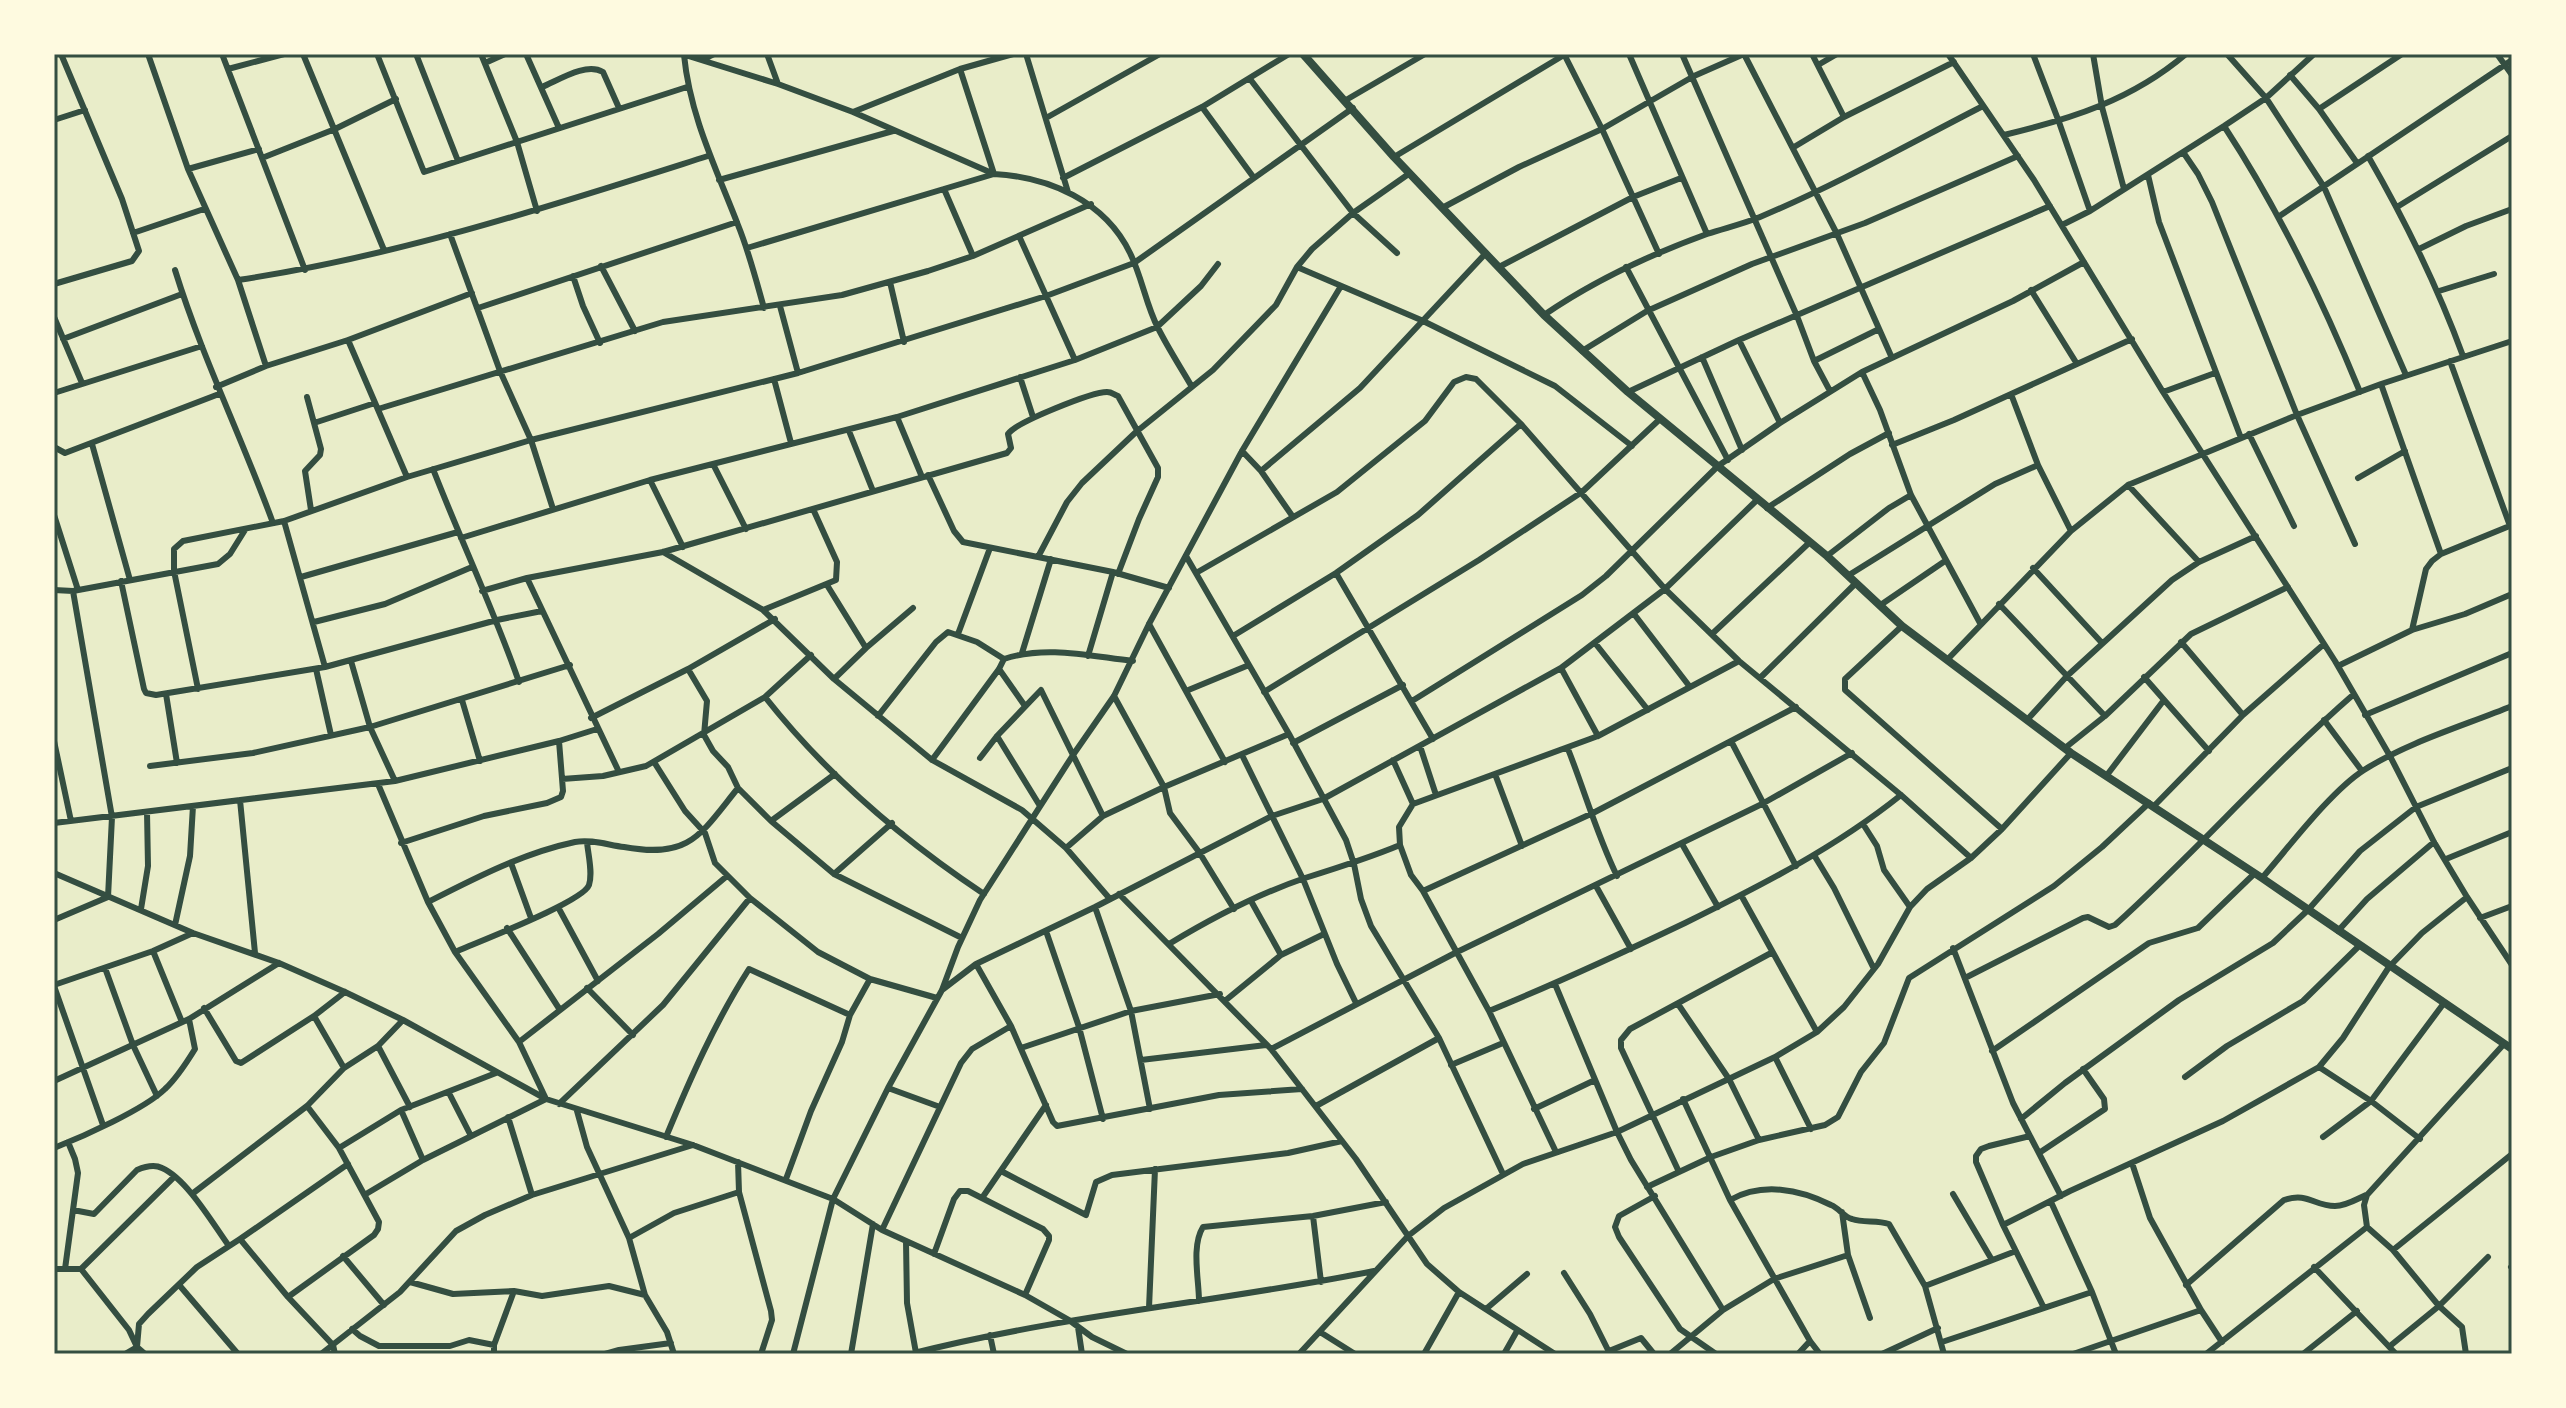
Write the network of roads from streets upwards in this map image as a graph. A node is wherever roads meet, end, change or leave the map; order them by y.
1 (61, 54) edge
2 (148, 54) edge
3 (222, 54) edge
4 (284, 54) edge
5 (303, 54) edge
6 (377, 54) edge
7 (416, 54) edge
8 (481, 54) edge
9 (505, 54) edge
10 (526, 54) edge
11 (683, 54) edge
12 (714, 54) edge
13 (767, 54) edge
14 (1013, 54) edge
15 (1026, 54) edge
16 (1160, 54) edge
17 (1289, 54) edge
18 (1303, 54) edge
19 (1425, 54) edge
20 (1629, 54) edge
21 (1682, 54) edge
22 (1812, 54) edge
23 (1837, 54) edge
24 (1948, 54) edge
25 (2033, 54) edge
26 (2093, 54) edge
27 (2186, 54) edge
28 (2227, 54) edge
29 (2314, 54) edge
30 (2402, 54) edge
31 (2497, 54) edge
32 (1564, 55) edge
33 (54, 57) edge
34 (702, 60) junction
35 (2512, 60) edge
36 (1954, 62) junction
37 (485, 63) junction
38 (1818, 65) junction
39 (2505, 65) junction
40 (228, 69) junction
41 (960, 69) junction
42 (2290, 75) junction
43 (2512, 75) edge
44 (1694, 76) junction
45 (1250, 79) junction
46 (778, 84) junction
47 (542, 87) junction
48 (687, 87) junction
49 (2266, 98) junction
50 (396, 99) junction
51 (1346, 100) junction
52 (1650, 100) junction
53 (1983, 106) junction
54 (1202, 107) junction
55 (2102, 107) junction
56 (619, 108) junction
57 (1353, 108) junction
58 (2319, 109) junction
59 (85, 110) junction
60 (853, 112) junction
61 (1844, 117) junction
62 (1046, 118) junction
63 (54, 120) edge
64 (2059, 122) junction
65 (2224, 126) junction
66 (559, 128) junction
67 (335, 129) junction
68 (1602, 129) junction
69 (893, 131) junction
70 (2004, 135) junction
71 (2512, 136) edge
72 (517, 142) junction
73 (1303, 145) junction
74 (1794, 147) junction
75 (259, 149) junction
76 (2183, 152) junction
77 (708, 156) junction
78 (2018, 156) junction
79 (2368, 156) junction
80 (1394, 157) junction
81 (262, 158) junction
82 (458, 161) junction
83 (2357, 163) junction
84 (188, 169) junction
85 (1410, 173) junction
86 (994, 174) junction
87 (2148, 175) junction
88 (1063, 178) junction
89 (1254, 178) junction
90 (1681, 178) junction
91 (719, 180) junction
92 (2324, 187) junction
93 (944, 189) junction
94 (2124, 189) junction
95 (1816, 192) junction
96 (1068, 193) junction
97 (1633, 197) junction
98 (1091, 204) junction
99 (2050, 206) junction
100 (2397, 207) junction
101 (1442, 208) junction
102 (204, 209) junction
103 (2512, 209) edge
104 (537, 211) junction
105 (2090, 211) junction
106 (1353, 213) junction
107 (2278, 217) junction
108 (1755, 219) junction
109 (737, 222) junction
110 (2062, 225) junction
111 (133, 233) junction
112 (450, 234) junction
113 (1707, 234) junction
114 (1837, 234) junction
115 (1019, 236) junction
116 (747, 248) junction
117 (2419, 249) junction
118 (384, 250) junction
119 (1397, 253) dead end
120 (1486, 253) junction
121 (1659, 254) junction
122 (973, 256) junction
123 (1771, 257) junction
124 (2084, 262) junction
125 (1134, 263) junction
126 (1218, 264) dead end
127 (601, 266) junction
128 (1297, 267) junction
129 (1499, 267) junction
130 (1626, 267) junction
131 (175, 270) dead end
132 (305, 270) junction
133 (2494, 274) dead end
134 (573, 276) junction
135 (238, 280) junction
136 (890, 282) junction
137 (54, 284) edge
138 (1341, 286) junction
139 (1862, 286) junction
140 (2031, 290) junction
141 (2439, 291) junction
142 (472, 293) junction
143 (182, 294) junction
144 (1046, 296) junction
145 (780, 306) junction
146 (478, 308) junction
147 (764, 308) junction
148 (1647, 311) junction
149 (1544, 315) junction
150 (1797, 316) junction
151 (54, 317) edge
152 (1421, 320) junction
153 (1157, 327) junction
154 (1879, 329) junction
155 (635, 331) junction
156 (63, 339) junction
157 (2132, 339) junction
158 (348, 340) junction
159 (1739, 340) junction
160 (2512, 341) edge
161 (904, 342) junction
162 (600, 343) junction
163 (202, 346) junction
164 (1582, 351) junction
165 (2463, 356) junction
166 (1702, 357) junction
167 (1892, 358) junction
168 (1075, 360) junction
169 (1814, 361) junction
170 (2450, 361) junction
171 (2077, 364) junction
172 (266, 366) junction
173 (1678, 368) junction
174 (500, 371) junction
175 (1862, 372) junction
176 (798, 373) junction
177 (2215, 373) junction
178 (2406, 375) junction
179 (1020, 377) junction
180 (774, 379) junction
181 (82, 383) junction
182 (2381, 384) junction
183 (1192, 387) junction
184 (218, 391) junction
185 (1830, 391) junction
186 (1628, 392) junction
187 (2163, 392) junction
188 (2360, 392) junction
189 (54, 393) edge
190 (2011, 394) junction
191 (307, 397) dead end
192 (376, 406) junction
193 (2297, 415) junction
194 (897, 417) junction
195 (1033, 417) junction
196 (1660, 419) junction
197 (314, 423) junction
198 (1780, 423) junction
199 (1521, 424) junction
200 (849, 431) junction
201 (1136, 432) junction
202 (1889, 433) junction
203 (2249, 434) junction
204 (2241, 438) junction
205 (531, 440) junction
206 (791, 443) junction
207 (92, 444) junction
208 (1892, 445) junction
209 (1632, 446) junction
210 (54, 447) edge
211 (1742, 450) junction
212 (1242, 451) junction
213 (2405, 451) junction
214 (2204, 454) junction
215 (1728, 460) junction
216 (713, 464) junction
217 (2038, 465) junction
218 (1718, 466) junction
219 (433, 469) junction
220 (1261, 471) junction
221 (925, 476) junction
222 (407, 477) junction
223 (2358, 478) dead end
224 (650, 480) junction
225 (2128, 485) junction
226 (873, 491) junction
227 (1582, 492) junction
228 (1911, 495) junction
229 (1758, 499) junction
230 (1767, 508) junction
231 (553, 509) junction
232 (813, 509) junction
233 (311, 510) junction
234 (54, 515) edge
235 (1293, 517) junction
236 (284, 521) junction
237 (273, 523) junction
238 (2511, 525) edge
239 (2294, 526) dead end
240 (1926, 527) junction
241 (746, 529) junction
242 (245, 530) junction
243 (2071, 531) junction
244 (460, 535) junction
245 (2256, 536) junction
246 (1810, 542) junction
247 (2355, 544) dead end
248 (683, 547) junction
249 (990, 548) junction
250 (1633, 549) junction
251 (663, 552) junction
252 (2441, 554) junction
253 (1186, 556) junction
254 (1827, 556) junction
255 (1038, 557) junction
256 (1051, 559) junction
257 (1945, 561) junction
258 (2199, 562) junction
259 (472, 567) junction
260 (2033, 568) junction
261 (174, 571) junction
262 (1116, 573) junction
263 (1196, 573) junction
264 (1336, 573) junction
265 (1849, 575) junction
266 (301, 577) junction
267 (527, 578) junction
268 (130, 580) junction
269 (121, 581) junction
270 (1856, 583) junction
271 (827, 585) junction
272 (2288, 587) junction
273 (1169, 588) junction
274 (1665, 589) junction
275 (54, 590) edge
276 (76, 591) junction
277 (482, 591) junction
278 (2512, 594) edge
279 (1882, 604) junction
280 (1999, 604) junction
281 (913, 608) dead end
282 (763, 610) junction
283 (542, 611) junction
284 (1634, 614) junction
285 (775, 619) junction
286 (497, 620) junction
287 (314, 622) junction
288 (1980, 623) junction
289 (1149, 624) junction
290 (1902, 626) junction
291 (1368, 629) junction
292 (2412, 630) junction
293 (958, 634) junction
294 (1712, 634) junction
295 (1233, 636) junction
296 (2181, 642) junction
297 (1595, 643) junction
298 (2102, 643) junction
299 (2324, 644) junction
300 (866, 648) junction
301 (1022, 653) junction
302 (2512, 653) edge
303 (811, 655) junction
304 (1088, 656) junction
305 (1004, 659) junction
306 (1947, 660) junction
307 (351, 661) junction
308 (1133, 661) junction
309 (1739, 661) junction
310 (570, 665) junction
311 (1249, 665) junction
312 (2338, 666) junction
313 (325, 667) junction
314 (1561, 668) junction
315 (316, 669) junction
316 (688, 669) junction
317 (999, 669) junction
318 (2067, 676) junction
319 (2144, 677) junction
320 (1760, 678) junction
321 (834, 679) junction
322 (519, 682) junction
323 (1403, 685) junction
324 (1690, 687) junction
325 (198, 689) junction
326 (1186, 691) junction
327 (1264, 692) junction
328 (166, 694) junction
329 (2354, 694) junction
330 (1114, 696) junction
331 (765, 697) junction
332 (462, 700) junction
333 (2164, 700) junction
334 (1412, 701) junction
335 (1025, 706) junction
336 (2512, 706) edge
337 (1796, 707) junction
338 (1648, 710) junction
339 (2243, 715) junction
340 (2365, 715) junction
341 (878, 716) junction
342 (2105, 716) junction
343 (591, 718) junction
344 (2027, 720) junction
345 (2324, 720) junction
346 (370, 727) junction
347 (597, 729) junction
348 (1289, 734) junction
349 (331, 735) junction
350 (704, 735) junction
351 (997, 736) junction
352 (1598, 736) junction
353 (1433, 739) junction
354 (54, 741) edge
355 (559, 741) junction
356 (1731, 741) junction
357 (1293, 743) junction
358 (1420, 746) junction
359 (1568, 749) junction
360 (2068, 750) junction
361 (2209, 751) junction
362 (1852, 753) junction
363 (1073, 755) junction
364 (1242, 755) junction
365 (2390, 756) junction
366 (980, 758) dead end
367 (932, 760) junction
368 (1393, 760) junction
369 (480, 761) junction
370 (654, 762) junction
371 (1225, 762) junction
372 (177, 763) junction
373 (150, 766) dead end
374 (2512, 768) edge
375 (2362, 771) junction
376 (619, 772) junction
377 (835, 774) junction
378 (1495, 774) junction
379 (2107, 775) junction
380 (562, 779) junction
381 (395, 781) junction
382 (378, 784) junction
383 (1164, 787) junction
384 (738, 788) junction
385 (1436, 795) junction
386 (1901, 795) junction
387 (1323, 799) junction
388 (240, 800) junction
389 (1413, 804) junction
390 (1762, 804) junction
391 (2152, 804) junction
392 (193, 806) junction
393 (1040, 806) junction
394 (2416, 807) junction
395 (147, 812) junction
396 (1593, 813) junction
397 (1103, 816) junction
398 (1272, 816) junction
399 (112, 817) junction
400 (1032, 818) junction
401 (71, 821) junction
402 (771, 821) junction
403 (54, 823) edge
404 (892, 823) junction
405 (1863, 824) junction
406 (2002, 829) junction
407 (703, 831) junction
408 (2512, 832) edge
409 (2203, 839) junction
410 (587, 842) junction
411 (2434, 842) junction
412 (401, 843) junction
413 (1682, 844) junction
414 (1400, 845) junction
415 (1522, 846) junction
416 (1066, 848) junction
417 (1199, 852) junction
418 (1814, 855) junction
419 (1971, 858) junction
420 (2446, 859) junction
421 (511, 863) junction
422 (1354, 864) junction
423 (1796, 866) junction
424 (54, 873) edge
425 (834, 874) junction
426 (727, 876) junction
427 (1617, 876) junction
428 (2258, 876) junction
429 (1303, 879) junction
430 (1596, 886) junction
431 (1423, 891) junction
432 (984, 894) junction
433 (1119, 894) junction
434 (1741, 895) junction
435 (108, 897) junction
436 (2467, 897) junction
437 (750, 898) junction
438 (1110, 899) junction
439 (1251, 901) junction
440 (428, 902) junction
441 (2512, 906) edge
442 (558, 907) junction
443 (1095, 907) junction
444 (1718, 907) junction
445 (1910, 907) junction
446 (141, 909) junction
447 (1234, 909) junction
448 (2308, 910) junction
449 (531, 918) junction
450 (2480, 918) junction
451 (54, 920) edge
452 (175, 925) junction
453 (507, 928) junction
454 (1046, 931) junction
455 (2338, 931) junction
456 (193, 933) junction
457 (1324, 934) junction
458 (962, 938) junction
459 (1169, 944) junction
460 (2360, 945) junction
461 (1953, 948) junction
462 (1631, 949) junction
463 (153, 951) junction
464 (455, 952) junction
465 (255, 953) junction
466 (1455, 953) junction
467 (1771, 953) junction
468 (1281, 955) junction
469 (279, 963) junction
470 (976, 964) junction
471 (2512, 965) edge
472 (2389, 967) junction
473 (105, 968) junction
474 (1874, 969) junction
475 (1965, 978) junction
476 (870, 979) junction
477 (1404, 979) junction
478 (598, 981) junction
479 (1555, 984) junction
480 (54, 986) edge
481 (587, 988) junction
482 (942, 990) junction
483 (345, 992) junction
484 (1220, 994) junction
485 (937, 998) junction
486 (1226, 1000) junction
487 (1356, 1003) junction
488 (2444, 1003) junction
489 (1678, 1004) junction
490 (204, 1008) junction
491 (560, 1010) junction
492 (1131, 1011) junction
493 (1489, 1011) junction
494 (850, 1015) junction
495 (314, 1016) junction
496 (403, 1020) junction
497 (185, 1021) junction
498 (1011, 1026) junction
499 (1079, 1027) junction
500 (1817, 1032) junction
501 (633, 1035) junction
502 (1439, 1038) junction
503 (519, 1042) junction
504 (1503, 1043) junction
505 (133, 1045) junction
506 (378, 1046) junction
507 (1269, 1047) junction
508 (2508, 1047) edge
509 (1021, 1048) junction
510 (1992, 1051) junction
511 (1775, 1057) junction
512 (1141, 1060) junction
513 (1451, 1065) junction
514 (2319, 1067) junction
515 (82, 1068) junction
516 (344, 1068) junction
517 (2083, 1069) junction
518 (496, 1073) junction
519 (2185, 1077) dead end
520 (1729, 1079) junction
521 (1595, 1080) junction
522 (54, 1081) edge
523 (888, 1088) junction
524 (1302, 1089) junction
525 (449, 1093) junction
526 (157, 1096) junction
527 (546, 1099) junction
528 (1683, 1099) junction
529 (2371, 1101) junction
530 (559, 1104) junction
531 (1046, 1105) junction
532 (307, 1106) junction
533 (1316, 1106) junction
534 (410, 1107) junction
535 (940, 1107) junction
536 (1150, 1109) junction
537 (1534, 1109) junction
538 (401, 1110) junction
539 (577, 1111) junction
540 (1654, 1114) junction
541 (508, 1117) junction
542 (1103, 1119) junction
543 (2021, 1119) junction
544 (103, 1125) junction
545 (1811, 1129) junction
546 (1617, 1132) junction
547 (471, 1136) junction
548 (2030, 1136) junction
549 (666, 1137) junction
550 (2323, 1137) dead end
551 (2420, 1139) junction
552 (1759, 1140) junction
553 (1342, 1141) junction
554 (68, 1142) junction
555 (693, 1145) junction
556 (54, 1148) edge
557 (339, 1148) junction
558 (1556, 1152) junction
559 (2039, 1153) junction
560 (2512, 1154) edge
561 (1711, 1157) junction
562 (423, 1160) junction
563 (738, 1162) junction
564 (2132, 1163) junction
565 (348, 1164) junction
566 (1155, 1169) junction
567 (1001, 1171) junction
568 (1679, 1172) junction
569 (602, 1174) junction
570 (1503, 1174) junction
571 (173, 1178) junction
572 (786, 1179) junction
573 (1647, 1187) junction
574 (739, 1192) junction
575 (192, 1194) junction
576 (366, 1194) junction
577 (1953, 1194) dead end
578 (532, 1195) junction
579 (2367, 1195) junction
580 (1655, 1196) junction
581 (2061, 1196) junction
582 (982, 1198) junction
583 (833, 1199) junction
584 (1730, 1200) junction
585 (1386, 1202) junction
586 (2051, 1202) junction
587 (73, 1210) junction
588 (1842, 1212) junction
589 (1313, 1216) junction
590 (873, 1224) junction
591 (2003, 1225) junction
592 (2367, 1227) junction
593 (882, 1230) junction
594 (1408, 1236) junction
595 (629, 1238) junction
596 (240, 1239) junction
597 (906, 1241) junction
598 (229, 1246) junction
599 (2393, 1250) junction
600 (2016, 1251) junction
601 (934, 1254) junction
602 (1848, 1255) junction
603 (343, 1256) junction
604 (2488, 1257) dead end
605 (1992, 1260) junction
606 (2314, 1267) junction
607 (54, 1269) edge
608 (65, 1269) junction
609 (81, 1269) junction
610 (1374, 1271) junction
611 (1564, 1273) dead end
612 (1527, 1274) dead end
613 (1774, 1279) junction
614 (410, 1282) junction
615 (1321, 1282) junction
616 (2186, 1285) junction
617 (180, 1286) junction
618 (1925, 1286) junction
619 (514, 1291) junction
620 (1459, 1292) junction
621 (2092, 1292) junction
622 (645, 1295) junction
623 (1025, 1295) junction
624 (288, 1297) junction
625 (1199, 1301) junction
626 (384, 1305) junction
627 (2439, 1306) junction
628 (1149, 1308) junction
629 (2044, 1308) junction
630 (1486, 1309) junction
631 (1723, 1310) junction
632 (2201, 1310) junction
633 (2357, 1311) junction
634 (1870, 1318) dead end
635 (1069, 1320) junction
636 (1078, 1327) junction
637 (1938, 1328) junction
638 (352, 1329) junction
639 (1517, 1331) junction
640 (1320, 1332) junction
641 (990, 1335) junction
642 (1691, 1336) junction
643 (1810, 1341) junction
644 (2112, 1341) junction
645 (1942, 1342) junction
646 (2222, 1342) junction
647 (671, 1343) junction
648 (333, 1345) junction
649 (494, 1345) junction
650 (2512, 1345) edge
651 (450, 1346) junction
652 (2390, 1346) junction
653 (137, 1347) junction
654 (380, 1350) edge
655 (936, 1351) edge
656 (1609, 1352) edge
657 (913, 1353) edge
658 (2512, 1353) edge
659 (125, 1354) edge
660 (145, 1354) edge
661 (238, 1354) edge
662 (321, 1354) edge
663 (335, 1354) edge
664 (446, 1354) edge
665 (494, 1354) edge
666 (605, 1354) edge
667 (674, 1354) edge
668 (761, 1354) edge
669 (793, 1354) edge
670 (851, 1354) edge
671 (994, 1354) edge
672 (1082, 1354) edge
673 (1127, 1354) edge
674 (1299, 1354) edge
675 (1355, 1354) edge
676 (1424, 1354) edge
677 (1504, 1354) edge
678 (1555, 1354) edge
679 (1654, 1354) edge
680 (1670, 1354) edge
681 (1716, 1354) edge
682 (1798, 1354) edge
683 (1820, 1354) edge
684 (1882, 1354) edge
685 (1944, 1354) edge
686 (2073, 1354) edge
687 (2116, 1354) edge
688 (2206, 1354) edge
689 (2303, 1354) edge
690 (2396, 1354) edge
691 (2466, 1354) edge

1 - 33 street
1 - 59 street
2 - 84 street
3 - 40 street
4 - 40 street
5 - 67 street
6 - 50 street
7 - 82 street
8 - 37 street
9 - 37 street
10 - 47 street
11 - 34 street
11 - 48 street
12 - 34 street
13 - 46 street
14 - 41 street
15 - 62 street
16 - 62 street
17 - 45 street
18 - 51 street
19 - 51 street
20 - 52 street
21 - 44 street
22 - 38 street
23 - 38 street
24 - 36 street
25 - 64 street
26 - 55 street
27 - 55 street
28 - 49 street
29 - 42 street
30 - 58 street
31 - 39 street
32 - 68 street
32 - 80 street
34 - 46 street
35 - 39 street
36 - 53 street
36 - 61 street
37 - 72 street
38 - 61 street
39 - 43 street
39 - 79 street
40 - 75 street
41 - 60 street
41 - 86 street
42 - 49 street
42 - 58 street
44 - 52 street
44 - 74 street
44 - 108 street
45 - 54 street
45 - 73 street
46 - 60 street
47 - 56 street
47 - 66 street
48 - 56 street
48 - 77 street
49 - 65 street
49 - 92 street
50 - 67 street
50 - 82 street
51 - 57 street
52 - 68 street
52 - 90 street
53 - 70 street
53 - 95 street
54 - 88 street
54 - 89 street
55 - 64 street
55 - 94 street
56 - 66 street
57 - 73 street
57 - 80 street
58 - 83 street
59 - 63 street
59 - 111 street
60 - 69 street
61 - 74 street
62 - 88 street
64 - 70 street
64 - 105 street
65 - 76 street
65 - 107 street
66 - 72 street
67 - 81 street
67 - 118 street
68 - 97 street
68 - 101 street
69 - 86 street
69 - 91 street
70 - 78 street
71 - 100 street
72 - 82 street
72 - 104 street
73 - 89 street
73 - 106 street
74 - 95 street
75 - 81 street
75 - 84 street
76 - 87 street
76 - 193 street
77 - 91 street
77 - 104 street
78 - 99 street
78 - 114 street
79 - 83 street
79 - 100 street
80 - 85 street
81 - 132 street
83 - 92 street
84 - 102 street
85 - 101 street
85 - 106 street
86 - 93 street
86 - 96 street
87 - 94 street
87 - 177 street
88 - 96 street
89 - 125 street
90 - 97 street
90 - 113 street
91 - 109 street
92 - 107 street
92 - 178 street
93 - 116 street
93 - 122 street
94 - 105 street
95 - 108 street
95 - 114 street
96 - 98 street
97 - 121 street
97 - 129 street
98 - 115 street
98 - 125 street
99 - 110 street
99 - 139 street
100 - 117 street
101 - 120 street
102 - 111 street
102 - 135 street
103 - 117 street
104 - 112 street
105 - 110 street
106 - 119 street
106 - 128 street
107 - 188 street
108 - 113 street
108 - 123 street
109 - 116 street
109 - 127 street
110 - 124 street
111 - 137 street
112 - 118 street
112 - 142 street
113 - 121 street
114 - 123 street
114 - 139 street
115 - 122 street
115 - 144 street
116 - 147 street
117 - 141 street
118 - 132 street
120 - 129 street
120 - 152 street
121 - 130 street
122 - 136 street
123 - 148 street
123 - 150 street
124 - 140 street
124 - 157 street
125 - 144 street
125 - 153 street
126 - 153 street
127 - 134 street
127 - 155 street
128 - 138 street
128 - 183 street
129 - 149 street
130 - 148 street
130 - 149 street
131 - 143 street
132 - 135 street
133 - 141 street
134 - 146 street
134 - 162 street
135 - 172 street
136 - 145 street
136 - 161 street
138 - 152 street
138 - 212 street
139 - 150 street
139 - 154 street
140 - 167 street
140 - 171 street
141 - 165 street
142 - 146 street
142 - 158 street
143 - 156 street
143 - 163 street
144 - 161 street
144 - 168 street
145 - 147 street
145 - 176 street
146 - 174 street
147 - 155 street
148 - 164 street
148 - 173 street
149 - 164 street
150 - 159 street
150 - 169 street
151 - 156 street
152 - 209 street
152 - 220 street
153 - 168 street
153 - 183 street
154 - 167 street
154 - 169 street
155 - 162 street
156 - 181 street
157 - 171 street
157 - 187 street
158 - 172 street
158 - 192 street
159 - 166 street
159 - 198 street
160 - 165 street
161 - 176 street
162 - 174 street
163 - 181 street
163 - 184 street
164 - 186 street
165 - 170 street
166 - 173 street
166 - 211 street
167 - 175 street
168 - 179 street
169 - 185 street
170 - 178 street
170 - 238 street
171 - 190 street
172 - 184 street
173 - 186 street
173 - 215 street
174 - 192 street
174 - 205 street
175 - 185 street
175 - 202 street
176 - 180 street
177 - 187 street
177 - 204 street
178 - 182 street
179 - 194 street
179 - 195 street
180 - 205 street
180 - 206 street
181 - 189 street
182 - 188 street
182 - 213 street
183 - 201 street
184 - 207 street
184 - 237 street
185 - 198 street
186 - 196 street
187 - 214 street
188 - 193 street
190 - 208 street
190 - 217 street
191 - 197 street
192 - 197 street
192 - 222 street
193 - 203 street
193 - 247 street
194 - 200 street
194 - 221 street
195 - 201 street
195 - 221 street
196 - 209 street
196 - 218 street
197 - 233 street
198 - 211 street
199 - 227 street
199 - 235 street
199 - 264 street
200 - 206 street
200 - 226 street
201 - 255 street
201 - 262 street
202 - 208 street
202 - 230 street
203 - 204 street
203 - 239 street
204 - 214 street
205 - 219 street
205 - 231 street
206 - 216 street
207 - 210 street
207 - 268 street
208 - 228 street
209 - 227 street
211 - 215 street
212 - 220 street
212 - 253 street
213 - 223 street
213 - 252 street
214 - 225 street
214 - 245 street
215 - 218 street
216 - 224 street
216 - 241 street
217 - 240 street
217 - 243 street
218 - 229 street
218 - 250 street
219 - 222 street
219 - 244 street
220 - 235 street
221 - 226 street
221 - 249 street
222 - 233 street
224 - 231 street
224 - 248 street
225 - 243 street
225 - 258 street
226 - 232 street
227 - 250 street
227 - 291 street
228 - 240 street
228 - 254 street
229 - 230 street
229 - 274 street
230 - 246 street
231 - 244 street
232 - 241 street
232 - 271 street
233 - 236 street
234 - 276 street
235 - 263 street
236 - 237 street
236 - 266 street
237 - 242 street
238 - 252 street
240 - 257 street
240 - 265 street
241 - 248 street
242 - 261 street
242 - 261 street
243 - 260 street
244 - 259 street
244 - 266 street
245 - 258 street
245 - 272 street
246 - 254 street
246 - 294 street
248 - 251 street
249 - 255 street
249 - 293 street
250 - 274 street
250 - 334 street
251 - 267 street
251 - 282 street
252 - 292 street
253 - 263 street
253 - 273 street
254 - 265 street
255 - 256 street
256 - 262 street
256 - 301 street
257 - 279 street
257 - 288 street
258 - 298 street
259 - 277 street
259 - 287 street
260 - 280 street
260 - 298 street
261 - 268 street
261 - 325 street
262 - 273 street
262 - 304 street
263 - 295 street
264 - 291 street
264 - 295 street
265 - 270 street
266 - 287 street
267 - 277 street
267 - 283 street
268 - 269 street
269 - 276 street
269 - 328 street
270 - 279 street
270 - 320 street
271 - 282 street
271 - 300 street
272 - 296 street
272 - 299 street
273 - 289 street
274 - 284 street
274 - 294 street
275 - 276 street
276 - 399 street
277 - 286 street
278 - 292 street
279 - 290 street
280 - 288 street
280 - 318 street
281 - 300 street
282 - 285 street
283 - 286 street
283 - 310 street
284 - 297 street
284 - 324 street
285 - 303 street
285 - 316 street
286 - 307 street
286 - 322 street
287 - 313 street
288 - 306 street
289 - 308 street
289 - 326 street
290 - 306 street
290 - 406 street
291 - 323 street
291 - 327 street
292 - 312 street
293 - 305 street
293 - 341 street
294 - 309 street
295 - 311 street
296 - 319 street
296 - 339 street
297 - 314 street
297 - 338 street
298 - 318 street
299 - 312 street
299 - 339 street
300 - 321 street
301 - 304 street
301 - 305 street
302 - 340 street
303 - 321 street
303 - 331 street
304 - 308 street
305 - 317 street
306 - 344 street
307 - 313 street
307 - 346 street
308 - 330 street
309 - 320 street
309 - 324 street
310 - 322 street
310 - 343 street
311 - 326 street
311 - 327 street
312 - 329 street
313 - 315 street
314 - 352 street
314 - 353 street
315 - 325 street
315 - 349 street
316 - 343 street
316 - 350 street
317 - 335 street
317 - 367 street
318 - 342 street
318 - 344 street
319 - 333 street
319 - 342 street
320 - 337 street
321 - 341 street
322 - 332 street
323 - 334 street
323 - 357 street
324 - 338 street
325 - 328 street
326 - 371 street
327 - 348 street
328 - 372 street
329 - 340 street
329 - 345 street
330 - 363 street
330 - 383 street
331 - 350 street
331 - 377 street
332 - 346 street
332 - 369 street
333 - 361 street
333 - 379 street
334 - 353 street
335 - 351 street
335 - 363 street
336 - 365 street
337 - 356 street
337 - 362 street
338 - 352 street
339 - 361 street
340 - 365 street
341 - 367 street
342 - 360 street
343 - 347 street
344 - 360 street
345 - 375 street
345 - 409 street
346 - 349 street
346 - 381 street
347 - 355 street
347 - 376 street
348 - 357 street
348 - 364 street
349 - 372 street
350 - 370 street
350 - 384 street
351 - 366 street
351 - 393 street
352 - 359 street
353 - 358 street
354 - 401 street
355 - 369 street
355 - 380 street
356 - 390 street
356 - 396 street
357 - 387 street
358 - 368 street
358 - 385 street
359 - 378 street
359 - 396 street
360 - 379 street
360 - 406 street
361 - 391 street
362 - 386 street
362 - 390 street
363 - 393 street
363 - 397 street
364 - 371 street
364 - 398 street
365 - 375 street
365 - 394 street
367 - 400 street
368 - 387 street
368 - 389 street
369 - 381 street
370 - 376 street
370 - 407 street
371 - 383 street
372 - 373 street
374 - 394 street
375 - 428 street
376 - 380 street
377 - 402 street
377 - 404 street
378 - 385 street
378 - 415 street
379 - 391 street
380 - 412 street
381 - 382 street
382 - 388 street
382 - 412 street
383 - 397 street
383 - 417 street
384 - 402 street
384 - 407 street
385 - 389 street
386 - 405 street
386 - 419 street
387 - 398 street
387 - 422 street
388 - 392 street
388 - 465 street
389 - 414 street
390 - 413 street
390 - 423 street
391 - 409 street
391 - 461 street
392 - 395 street
392 - 452 street
393 - 400 street
394 - 411 street
394 - 448 street
395 - 399 street
395 - 446 street
396 - 415 street
396 - 427 street
397 - 416 street
398 - 417 street
398 - 429 street
399 - 401 street
399 - 435 street
400 - 416 street
400 - 432 street
401 - 403 street
402 - 425 street
404 - 425 street
404 - 432 street
405 - 418 street
405 - 445 street
406 - 419 street
407 - 410 street
407 - 426 street
408 - 420 street
409 - 428 street
409 - 475 street
410 - 421 street
410 - 442 street
411 - 420 street
411 - 455 street
412 - 440 street
413 - 427 street
413 - 444 street
414 - 422 street
414 - 431 street
415 - 431 street
416 - 438 street
417 - 433 street
417 - 447 street
418 - 423 street
418 - 474 street
419 - 445 street
420 - 436 street
421 - 440 street
421 - 449 street
422 - 429 street
422 - 477 street
423 - 434 street
424 - 435 street
425 - 458 street
426 - 437 street
426 - 478 street
427 - 430 street
428 - 448 street
428 - 510 street
429 - 439 street
429 - 457 street
430 - 462 street
430 - 466 street
431 - 466 street
432 - 458 street
433 - 438 street
433 - 459 street
434 - 444 street
434 - 467 street
435 - 446 street
435 - 451 street
436 - 450 street
436 - 472 street
437 - 476 street
437 - 501 street
438 - 443 street
439 - 447 street
439 - 468 street
440 - 464 street
441 - 450 street
442 - 449 street
442 - 478 street
443 - 454 street
443 - 492 street
444 - 462 street
445 - 474 street
446 - 452 street
447 - 459 street
448 - 455 street
448 - 517 street
449 - 453 street
450 - 471 street
452 - 456 street
453 - 464 street
453 - 491 street
454 - 470 street
454 - 499 street
455 - 460 street
456 - 463 street
456 - 465 street
457 - 468 street
457 - 487 street
458 - 482 street
459 - 484 street
460 - 472 street
460 - 519 street
461 - 475 street
461 - 545 street
462 - 479 street
463 - 473 street
463 - 497 street
464 - 503 street
465 - 469 street
466 - 477 street
466 - 493 street
467 - 489 street
467 - 500 street
468 - 486 street
469 - 483 street
469 - 490 street
470 - 482 street
470 - 498 street
472 - 488 street
472 - 514 street
473 - 480 street
473 - 505 street
474 - 500 street
475 - 510 street
476 - 485 street
476 - 494 street
477 - 487 street
477 - 502 street
478 - 481 street
479 - 493 street
479 - 521 street
480 - 515 street
481 - 491 street
481 - 501 street
482 - 485 street
483 - 495 street
483 - 496 street
484 - 486 street
484 - 492 street
485 - 523 street
486 - 507 street
487 - 507 street
488 - 508 street
488 - 529 street
489 - 520 street
489 - 540 street
490 - 495 street
490 - 497 street
491 - 503 street
492 - 499 street
492 - 512 street
493 - 504 street
494 - 549 street
494 - 572 street
495 - 516 street
496 - 506 street
496 - 518 street
497 - 505 street
497 - 526 street
498 - 509 street
498 - 535 street
499 - 509 street
499 - 542 street
500 - 511 street
501 - 530 street
502 - 513 street
502 - 533 street
503 - 527 street
504 - 513 street
504 - 537 street
505 - 515 street
505 - 526 street
506 - 516 street
506 - 534 street
507 - 512 street
507 - 524 street
508 - 551 street
509 - 531 street
510 - 543 street
511 - 520 street
511 - 545 street
512 - 536 street
513 - 570 street
514 - 529 street
514 - 564 street
515 - 522 street
515 - 544 street
516 - 532 street
517 - 543 street
517 - 559 street
518 - 525 street
518 - 527 street
520 - 528 street
520 - 552 street
521 - 537 street
521 - 546 street
523 - 535 street
523 - 583 street
524 - 533 street
524 - 536 street
525 - 534 street
525 - 547 street
526 - 544 street
527 - 530 street
527 - 541 street
528 - 540 street
528 - 561 street
529 - 550 street
529 - 551 street
530 - 539 street
531 - 542 street
531 - 567 street
532 - 557 street
532 - 575 street
533 - 553 street
534 - 538 street
535 - 593 street
536 - 542 street
537 - 558 street
538 - 557 street
538 - 562 street
539 - 549 street
539 - 569 street
540 - 546 street
540 - 568 street
541 - 547 street
541 - 578 street
543 - 548 street
544 - 554 street
545 - 552 street
546 - 558 street
546 - 573 street
547 - 562 street
548 - 559 street
548 - 591 street
549 - 555 street
551 - 579 street
552 - 561 street
553 - 566 street
553 - 585 street
554 - 556 street
554 - 587 street
555 - 563 street
555 - 569 street
557 - 565 street
558 - 570 street
559 - 581 street
560 - 599 street
561 - 568 street
561 - 584 street
562 - 576 street
563 - 572 street
563 - 574 street
564 - 581 street
564 - 616 street
565 - 576 street
565 - 596 street
566 - 567 street
566 - 628 street
567 - 582 street
568 - 573 street
569 - 578 street
569 - 595 street
570 - 594 street
571 - 575 street
571 - 587 street
571 - 609 street
572 - 583 street
573 - 580 street
574 - 595 street
574 - 668 street
575 - 598 street
576 - 603 street
577 - 605 street
578 - 614 street
579 - 592 street
579 - 616 street
580 - 631 street
580 - 642 street
581 - 586 street
582 - 601 street
582 - 623 street
583 - 590 street
583 - 669 street
584 - 588 street
584 - 613 street
585 - 589 street
585 - 594 street
586 - 591 street
586 - 621 street
587 - 608 street
588 - 602 street
588 - 618 street
589 - 615 street
589 - 625 street
590 - 593 street
590 - 670 street
591 - 600 street
592 - 599 street
592 - 606 street
593 - 597 street
594 - 610 street
594 - 620 street
595 - 622 street
596 - 598 street
596 - 624 street
597 - 601 street
597 - 657 street
598 - 617 street
599 - 627 street
600 - 605 street
600 - 629 street
601 - 623 street
602 - 613 street
602 - 634 street
603 - 624 street
603 - 626 street
604 - 627 street
605 - 618 street
606 - 633 street
606 - 646 street
607 - 608 street
608 - 609 street
609 - 653 street
610 - 615 street
610 - 640 street
611 - 656 street
612 - 630 street
613 - 631 street
613 - 643 street
614 - 619 street
614 - 626 street
615 - 625 street
616 - 632 street
617 - 653 street
617 - 661 street
618 - 637 street
619 - 622 street
619 - 649 street
620 - 630 street
620 - 676 street
621 - 629 street
621 - 644 street
622 - 647 street
623 - 635 street
624 - 648 street
625 - 628 street
626 - 638 street
627 - 652 street
627 - 691 street
628 - 635 street
629 - 645 street
630 - 639 street
631 - 642 street
632 - 644 street
632 - 646 street
633 - 652 street
633 - 689 street
635 - 636 street
635 - 641 street
636 - 672 street
636 - 673 street
637 - 645 street
637 - 684 street
638 - 648 street
638 - 654 street
639 - 677 street
639 - 678 street
640 - 674 street
640 - 675 street
641 - 655 street
641 - 671 street
642 - 680 street
642 - 681 street
643 - 682 street
643 - 683 street
644 - 686 street
644 - 687 street
645 - 685 street
646 - 688 street
647 - 666 street
647 - 667 street
648 - 662 street
648 - 663 street
649 - 651 street
649 - 665 street
650 - 658 street
651 - 654 street
651 - 664 street
652 - 690 street
653 - 659 street
653 - 660 street
655 - 657 street
656 - 679 street

